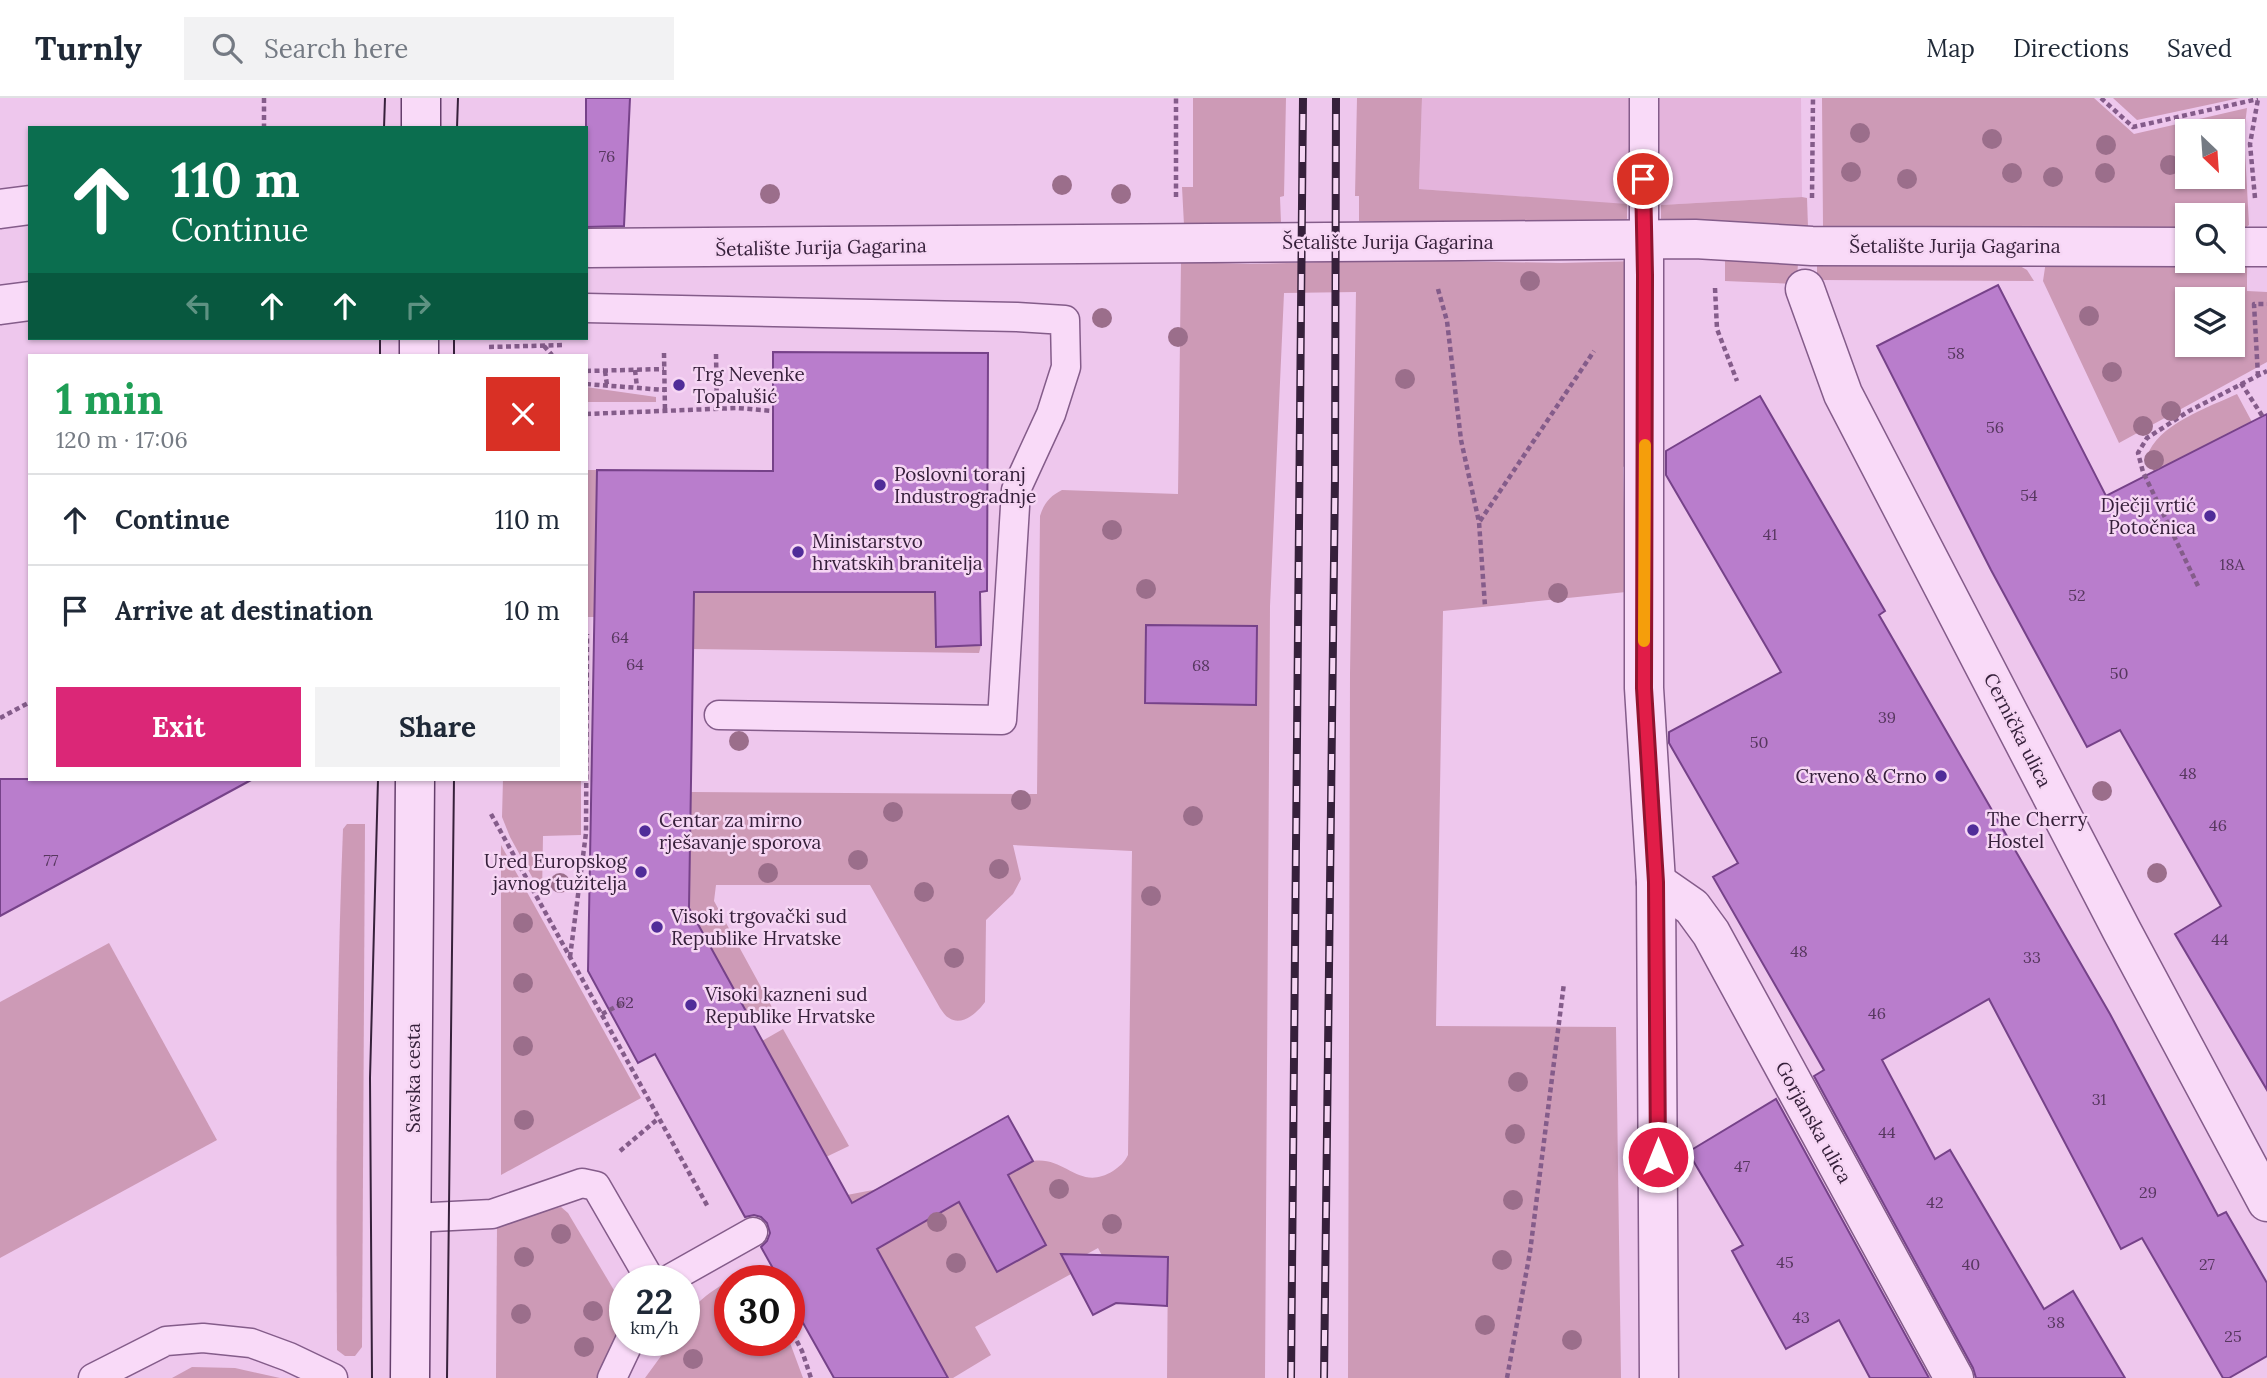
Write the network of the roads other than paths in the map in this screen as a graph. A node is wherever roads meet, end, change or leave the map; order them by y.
1 (421, 98) edge
2 (1644, 98) edge
3 (421, 126) edge
4 (28, 205) edge
5 (0, 209) edge
6 (1644, 240) junction
7 (2175, 247) edge
8 (589, 248) dead end
9 (1805, 289) dead end
10 (28, 300) edge
11 (0, 305) edge
12 (588, 309) edge
13 (719, 715) dead end
14 (415, 781) edge
15 (1656, 882) junction
16 (2267, 1202) edge
17 (412, 1218) junction
18 (753, 1232) dead end
19 (642, 1265) edge
20 (694, 1265) edge
21 (622, 1356) edge
22 (93, 1378) edge
23 (333, 1378) edge
24 (411, 1378) edge
25 (612, 1378) edge
26 (1659, 1378) edge
27 (1954, 1378) edge

1 - 3 street
2 - 6 lane
4 - 5 street
6 - 7 street, Šetalište Jurija Gagarina
6 - 8 street, Šetalište Jurija Gagarina
6 - 15 street
9 - 16 street, Cernička ulica
10 - 11 street
12 - 13 lane
14 - 17 street, Savska cesta
15 - 26 street
15 - 27 street, Gorjanska ulica
17 - 19 lane
17 - 24 street, Savska cesta
18 - 20 lane
21 - 25 lane
22 - 23 lane

